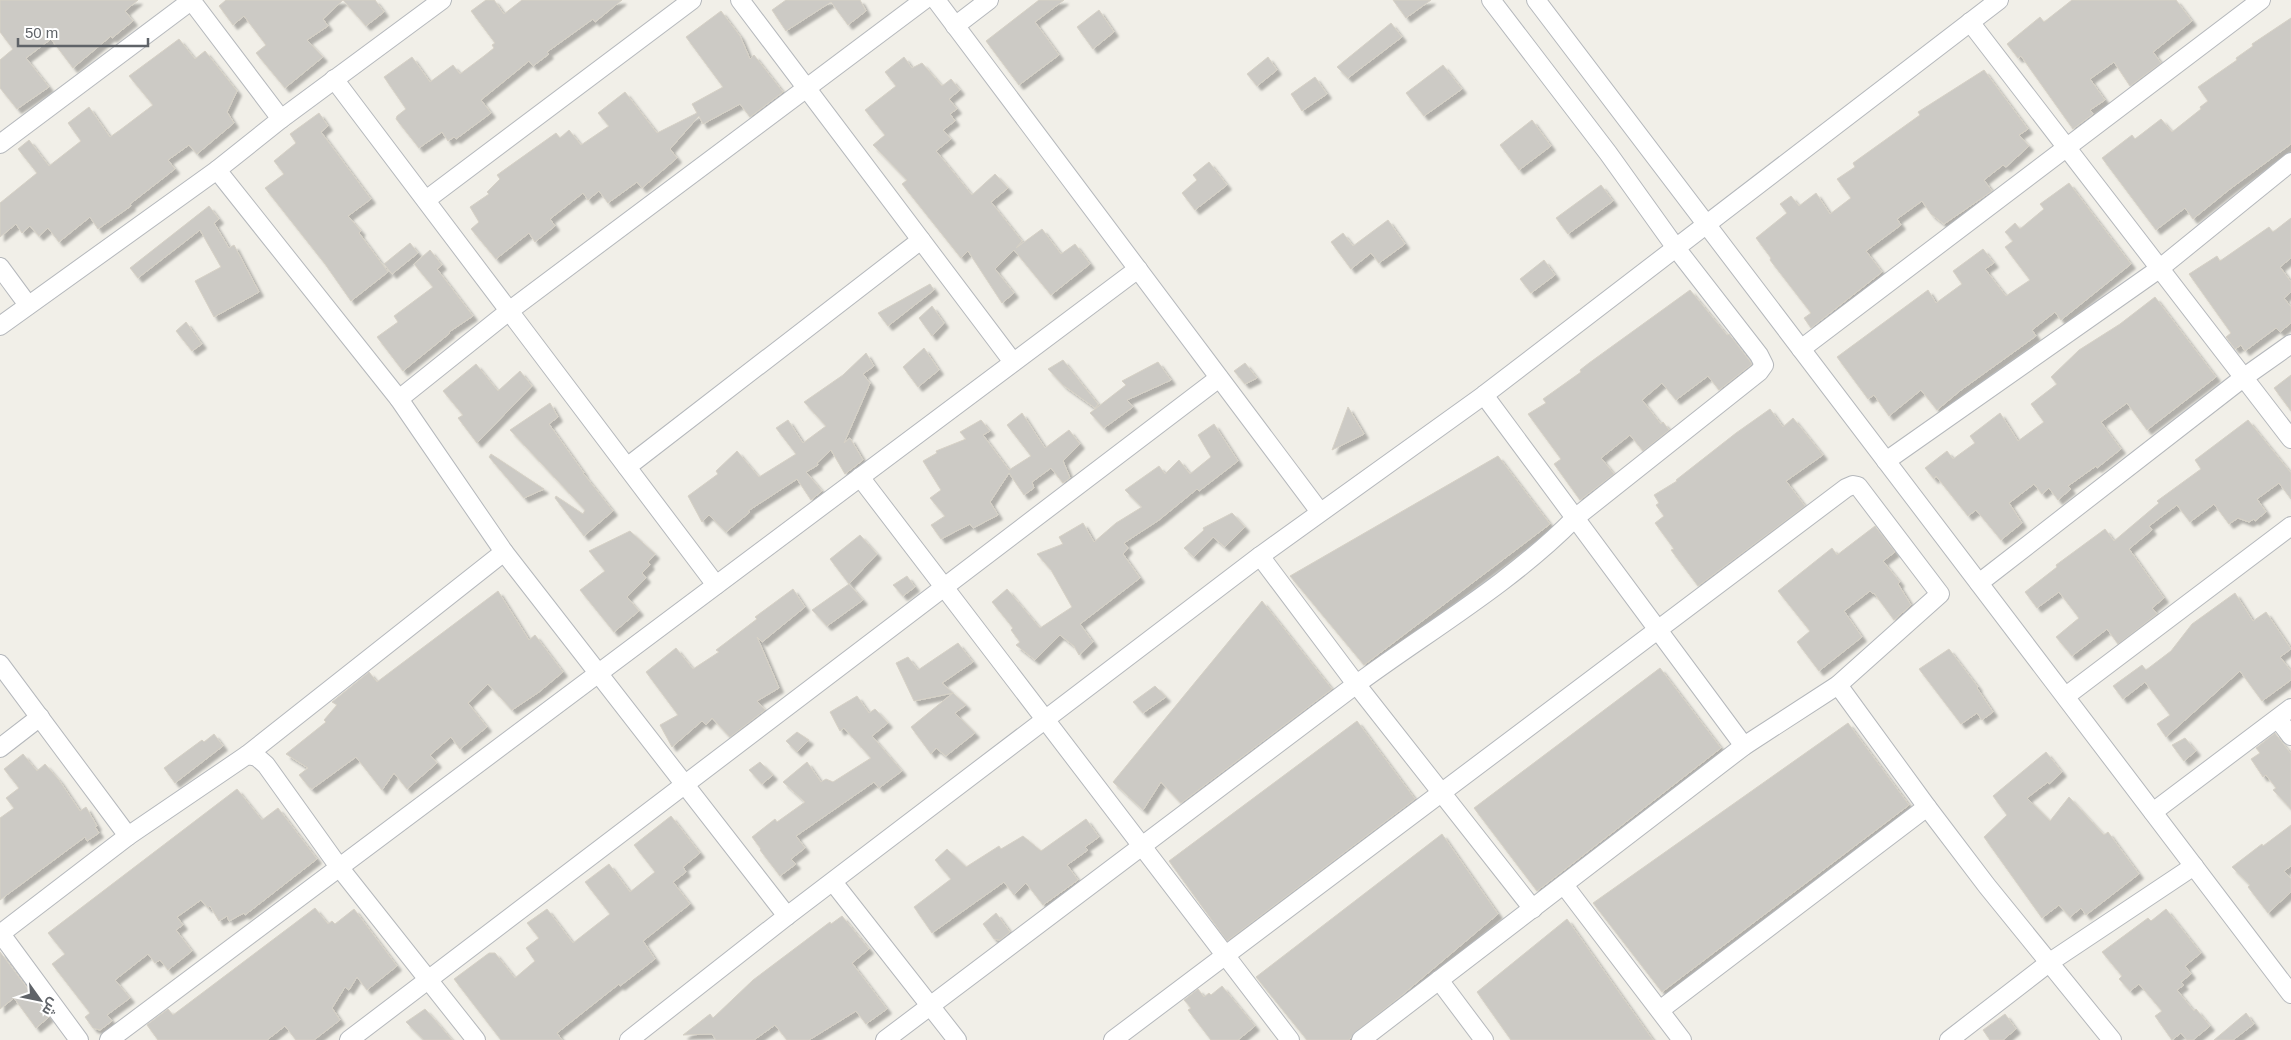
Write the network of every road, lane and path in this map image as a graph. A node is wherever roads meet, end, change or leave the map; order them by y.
1 (192, 0) edge
2 (442, 0) edge
3 (692, 0) edge
4 (740, 0) edge
5 (924, 0) edge
6 (936, 0) edge
7 (989, 0) edge
8 (1491, 0) edge
9 (1536, 0) edge
10 (1999, 0) edge
11 (2262, 0) edge
12 (1970, 22) junction
13 (955, 26) junction
14 (334, 79) junction
15 (806, 88) junction
16 (281, 119) junction
17 (0, 144) edge
18 (2067, 148) junction
19 (2291, 162) edge
20 (217, 170) junction
21 (426, 200) junction
22 (1706, 224) junction
23 (921, 240) junction
24 (1676, 248) junction
25 (0, 267) edge
26 (1138, 269) junction
27 (2159, 269) junction
28 (28, 305) junction
29 (509, 311) junction
30 (0, 326) edge
31 (2291, 344) edge
32 (1801, 349) junction
33 (1013, 362) junction
34 (1219, 378) junction
35 (2243, 378) junction
36 (1484, 395) junction
37 (399, 399) junction
38 (2291, 439) edge
39 (1886, 461) junction
40 (627, 468) junction
41 (860, 477) junction
42 (1320, 512) junction
43 (1575, 518) junction
44 (2291, 526) edge
45 (504, 552) junction
46 (1260, 556) junction
47 (1979, 583) junction
48 (716, 585) junction
49 (944, 587) junction
50 (1658, 630) junction
51 (0, 664) edge
52 (598, 674) junction
53 (1356, 684) junction
54 (1838, 685) junction
55 (2066, 696) junction
56 (2284, 714) edge
57 (40, 717) junction
58 (1045, 720) junction
59 (2291, 736) edge
60 (1744, 746) junction
61 (0, 748) edge
62 (247, 755) junction
63 (684, 784) junction
64 (1441, 793) junction
65 (1927, 807) junction
66 (2153, 812) junction
67 (128, 836) junction
68 (1142, 846) junction
69 (2194, 866) junction
70 (339, 867) junction
71 (833, 882) junction
72 (1564, 886) junction
73 (1533, 908) junction
74 (788, 916) junction
75 (0, 934) edge
76 (1225, 956) junction
77 (2050, 962) junction
78 (428, 980) junction
79 (1439, 980) junction
80 (2291, 994) edge
81 (931, 1005) junction
82 (1660, 1010) junction
83 (79, 1040) edge
84 (109, 1040) edge
85 (349, 1040) edge
86 (476, 1040) edge
87 (629, 1040) edge
88 (885, 1040) edge
89 (957, 1040) edge
90 (1114, 1040) edge
91 (1290, 1040) edge
92 (1361, 1040) edge
93 (1484, 1040) edge
94 (1682, 1040) edge
95 (1949, 1040) edge
96 (2112, 1040) edge

1 - 16 street
1 - 17 street
2 - 14 street
3 - 21 street
4 - 15 street
5 - 15 street
6 - 13 street
7 - 13 street
8 - 24 street
9 - 22 street
10 - 12 street
11 - 18 street
12 - 18 street
12 - 22 street
13 - 26 street
14 - 16 street
14 - 21 street
15 - 23 street
15 - 29 street
16 - 20 street
18 - 27 street
18 - 32 street
19 - 27 street
20 - 28 street
20 - 37 street
21 - 29 street
22 - 24 street
22 - 32 street
23 - 33 street
23 - 40 street
24 - 36 street
24 - 43 street
25 - 28 street
26 - 33 street
26 - 34 street
27 - 35 street
27 - 39 street
28 - 30 street
29 - 37 street
29 - 40 street
31 - 35 street
32 - 39 street
33 - 41 street
34 - 42 street
34 - 49 street
35 - 38 street
35 - 47 street
36 - 42 street
36 - 43 street
37 - 45 street
39 - 47 street
40 - 48 street
41 - 48 street
41 - 49 street
42 - 46 street
43 - 50 street
43 - 53 street
44 - 55 street
45 - 52 street
45 - 62 street
46 - 53 street
46 - 58 street
47 - 55 street
48 - 52 street
49 - 58 street
49 - 63 street
50 - 54 street
50 - 60 street
50 - 64 street
51 - 57 street
52 - 63 street
52 - 70 street
53 - 64 street
53 - 68 street
54 - 60 street
54 - 65 street
55 - 66 street
56 - 59 street
56 - 66 street
57 - 61 street
57 - 67 street
58 - 68 street
58 - 71 street
60 - 72 street
62 - 67 street
62 - 70 street
63 - 74 street
63 - 78 street
64 - 73 street
64 - 76 street
65 - 77 street
65 - 82 street
66 - 69 street
67 - 75 street
68 - 76 street
68 - 81 street
69 - 77 street
69 - 80 street
70 - 78 street
70 - 84 street
71 - 74 street
71 - 81 street
72 - 73 street
72 - 82 street
73 - 79 street
74 - 87 street
75 - 83 street
76 - 90 street
76 - 91 street
77 - 95 street
77 - 96 street
78 - 85 street
78 - 86 street
79 - 92 street
79 - 93 street
81 - 88 street
81 - 89 street
82 - 94 street

